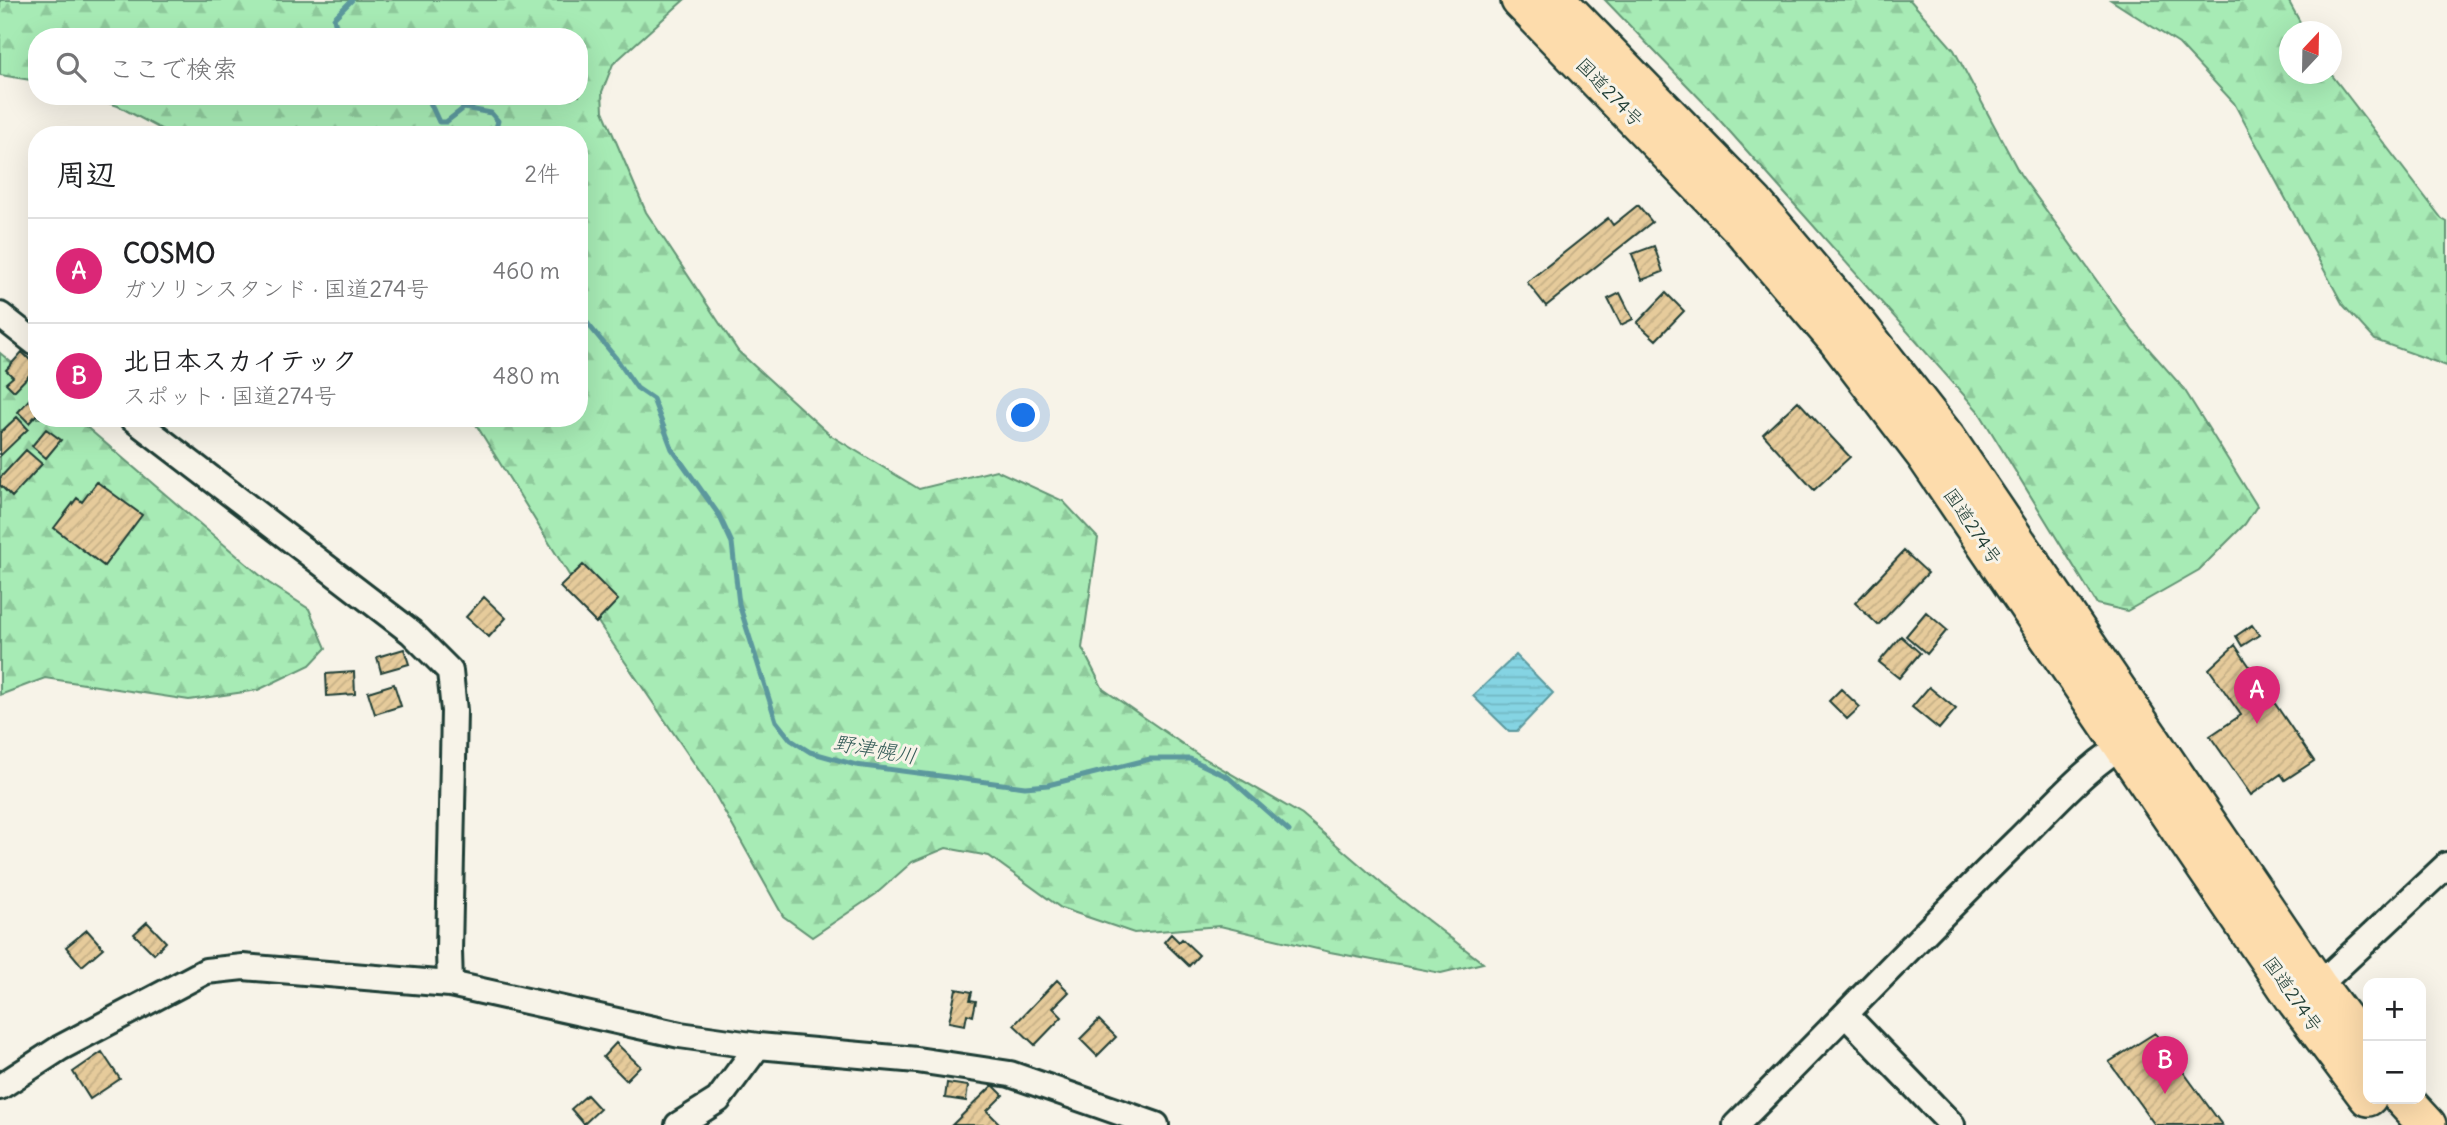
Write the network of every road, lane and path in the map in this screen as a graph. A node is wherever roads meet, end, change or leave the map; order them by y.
1 (1521, 0) edge
2 (1557, 0) edge
3 (0, 315) edge
4 (28, 337) edge
5 (144, 427) edge
6 (2134, 739) junction
7 (2447, 865) edge
8 (450, 984) junction
9 (2308, 994) junction
10 (1846, 1015) junction
11 (758, 1046) junction
12 (2363, 1047) edge
13 (0, 1087) edge
14 (2363, 1088) edge
15 (2374, 1104) edge
16 (2408, 1104) edge
17 (678, 1125) edge
18 (1156, 1125) edge
19 (1736, 1125) edge
20 (1952, 1125) edge
21 (2393, 1125) edge
22 (2427, 1125) edge

1 - 6 highway, 国道274号
2 - 6 highway, 国道274号
3 - 4 street
5 - 8 street
6 - 9 highway, 国道274号
6 - 10 street
7 - 9 street
8 - 11 street
8 - 13 street
9 - 12 highway, 国道274号
9 - 14 highway, 国道274号
10 - 19 street
10 - 20 street
11 - 17 street
11 - 18 street
15 - 21 highway, 国道274号
16 - 22 highway

